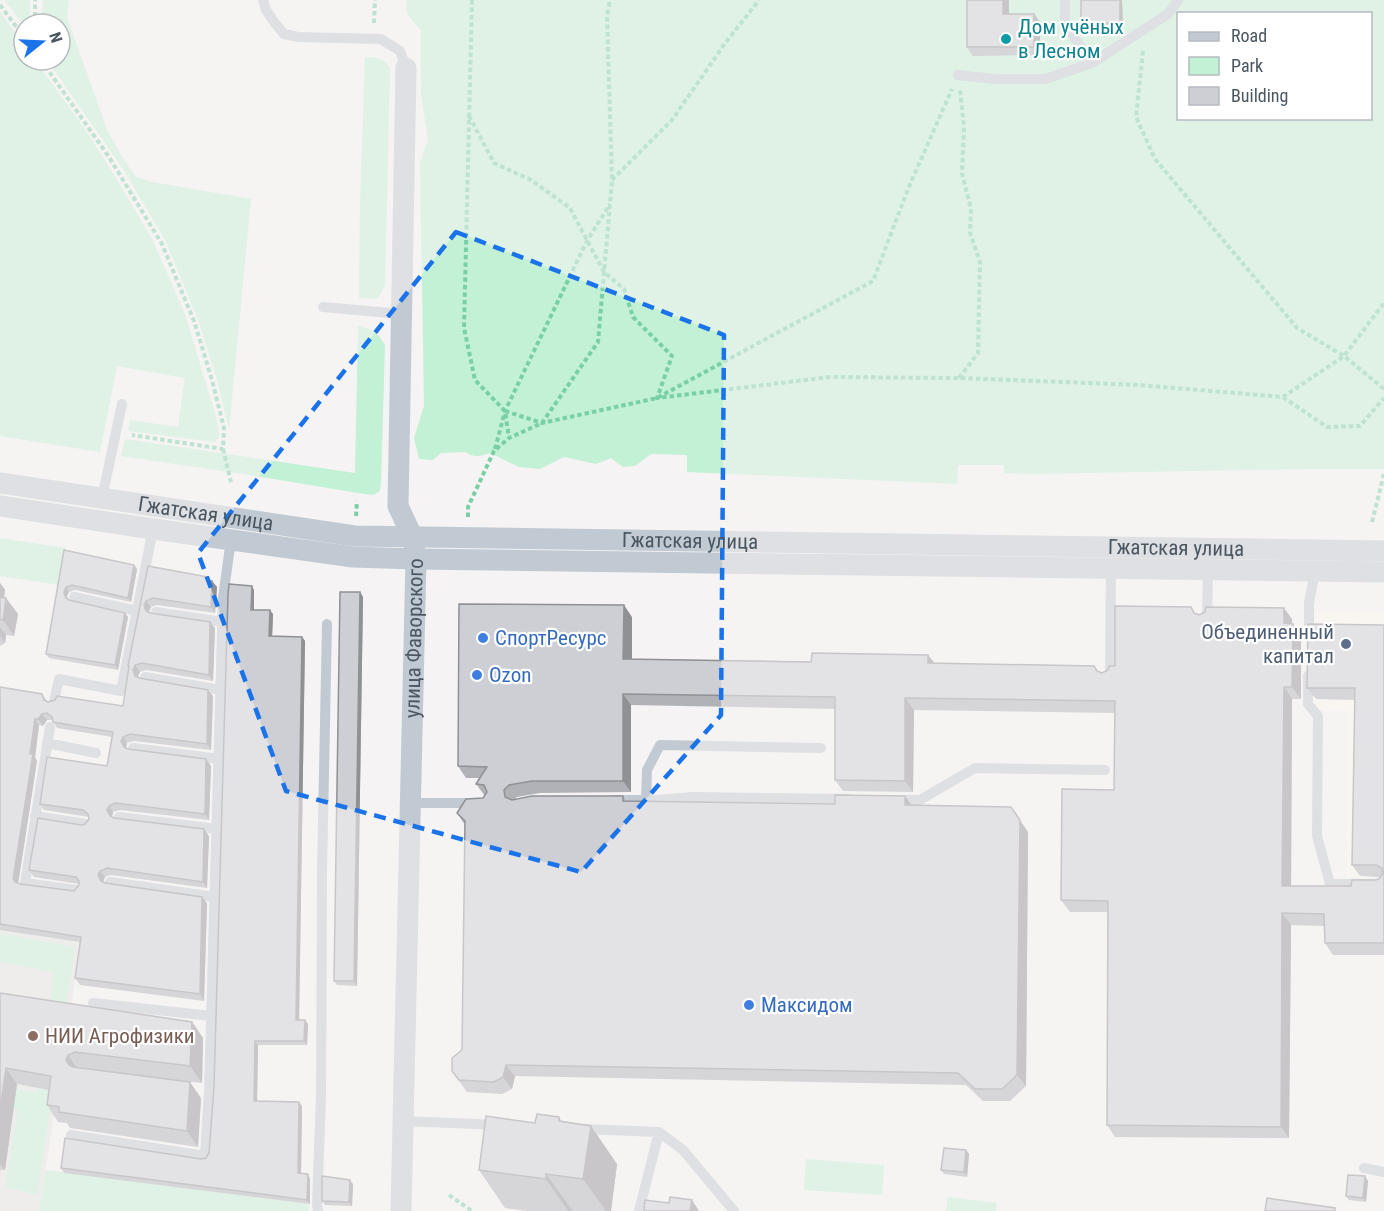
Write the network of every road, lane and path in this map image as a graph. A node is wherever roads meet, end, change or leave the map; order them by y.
1 (263, 0) edge
2 (375, 0) edge
3 (471, 0) edge
4 (610, 0) edge
5 (759, 0) edge
6 (1065, 0) edge
7 (1178, 0) edge
8 (0, 5) edge
9 (12, 21) edge
10 (1145, 29) junction
11 (374, 39) junction
12 (1092, 63) junction
13 (406, 68) joint
14 (49, 72) edge
15 (958, 75) junction
16 (469, 116) junction
17 (612, 181) junction
18 (610, 203) junction
19 (587, 241) junction
20 (604, 272) junction
21 (1384, 303) edge
22 (323, 307) dead end
23 (402, 314) junction
24 (1344, 356) junction
25 (958, 378) junction
26 (1384, 389) edge
27 (1283, 397) junction
28 (657, 398) junction
29 (1384, 398) edge
30 (122, 404) dead end
31 (505, 411) junction
32 (542, 423) junction
33 (116, 433) junction
34 (509, 438) junction
35 (223, 449) junction
36 (494, 451) junction
37 (1384, 474) edge
38 (231, 482) dead end
39 (0, 483) edge
40 (102, 498) junction
41 (0, 506) edge
42 (468, 507) dead end
43 (1372, 522) dead end
44 (153, 529) junction
45 (413, 538) junction
46 (231, 539) junction
47 (1384, 551) edge
48 (416, 559) junction
49 (1111, 568) junction
50 (1208, 570) junction
51 (1315, 571) junction
52 (1384, 572) edge
53 (74, 597) dead end
54 (137, 611) junction
55 (156, 612) edge
56 (1207, 619) edge
57 (223, 622) junction
58 (327, 624) dead end
59 (145, 677) edge
60 (1110, 677) edge
61 (220, 690) junction
62 (54, 701) edge
63 (50, 727) edge
64 (47, 743) junction
65 (133, 748) edge
66 (821, 748) dead end
67 (96, 753) dead end
68 (219, 759) junction
69 (1105, 770) dead end
70 (860, 799) edge
71 (599, 800) edge
72 (646, 800) junction
73 (884, 800) edge
74 (411, 803) junction
75 (488, 803) edge
76 (35, 816) junction
77 (119, 817) edge
78 (86, 824) edge
79 (217, 829) junction
80 (110, 882) edge
81 (1384, 884) edge
82 (76, 890) edge
83 (215, 897) junction
84 (93, 1003) dead end
85 (211, 1016) junction
86 (403, 1121) junction
87 (506, 1125) edge
88 (564, 1128) edge
89 (659, 1132) junction
90 (70, 1135) edge
91 (1364, 1168) dead end
92 (1384, 1172) edge
93 (448, 1195) dead end
94 (318, 1211) edge
95 (401, 1211) edge
96 (472, 1211) edge
97 (639, 1211) edge
98 (734, 1211) edge

1 - 11 lane
2 - 11 path
3 - 16 path
4 - 17 path
5 - 17 path
6 - 12 lane
7 - 10 lane
8 - 9 path
10 - 12 lane
10 - 24 path
11 - 13 lane
12 - 15 lane
13 - 23 street, улица Фаворского
14 - 35 path
15 - 25 path
15 - 28 path
16 - 19 path
16 - 31 path
17 - 18 path
18 - 19 path
18 - 20 path
19 - 20 path
19 - 31 path
20 - 28 path
20 - 32 path
21 - 24 path
22 - 23 lane
23 - 45 street, улица Фаворского
24 - 26 path
24 - 27 path
25 - 27 path
25 - 28 path
27 - 29 path
28 - 32 path
30 - 33 lane
31 - 32 path
31 - 34 path
31 - 36 path
32 - 34 path
33 - 35 path
33 - 40 lane
34 - 36 path
35 - 38 path
36 - 42 path
37 - 43 path
39 - 40 street, Гжатская улица
40 - 45 street, Гжатская улица
41 - 44 street, Гжатская улица
44 - 46 street, Гжатская улица
44 - 54 lane
45 - 47 street, Гжатская улица
45 - 48 street, улица Фаворского
46 - 48 street, Гжатская улица
46 - 57 lane
48 - 49 street, Гжатская улица
48 - 74 street, улица Фаворского
49 - 50 street, Гжатская улица
49 - 60 lane
50 - 51 street, Гжатская улица
50 - 56 lane
51 - 52 street, Гжатская улица
51 - 81 lane
53 - 54 lane
54 - 62 lane
55 - 57 lane
57 - 61 lane
58 - 94 lane
59 - 61 lane
61 - 68 lane
63 - 64 lane
64 - 67 lane
64 - 76 lane
65 - 68 lane
66 - 72 lane
68 - 79 lane
69 - 73 lane
70 - 72 lane
71 - 72 lane
74 - 75 lane
74 - 86 street, улица Фаворского
76 - 78 lane
76 - 82 lane
77 - 79 lane
79 - 83 lane
80 - 83 lane
83 - 85 lane
84 - 85 lane
85 - 90 lane
86 - 87 lane
86 - 95 street, улица Фаворского
88 - 89 lane
89 - 97 lane
89 - 98 lane
91 - 92 lane
93 - 96 path

